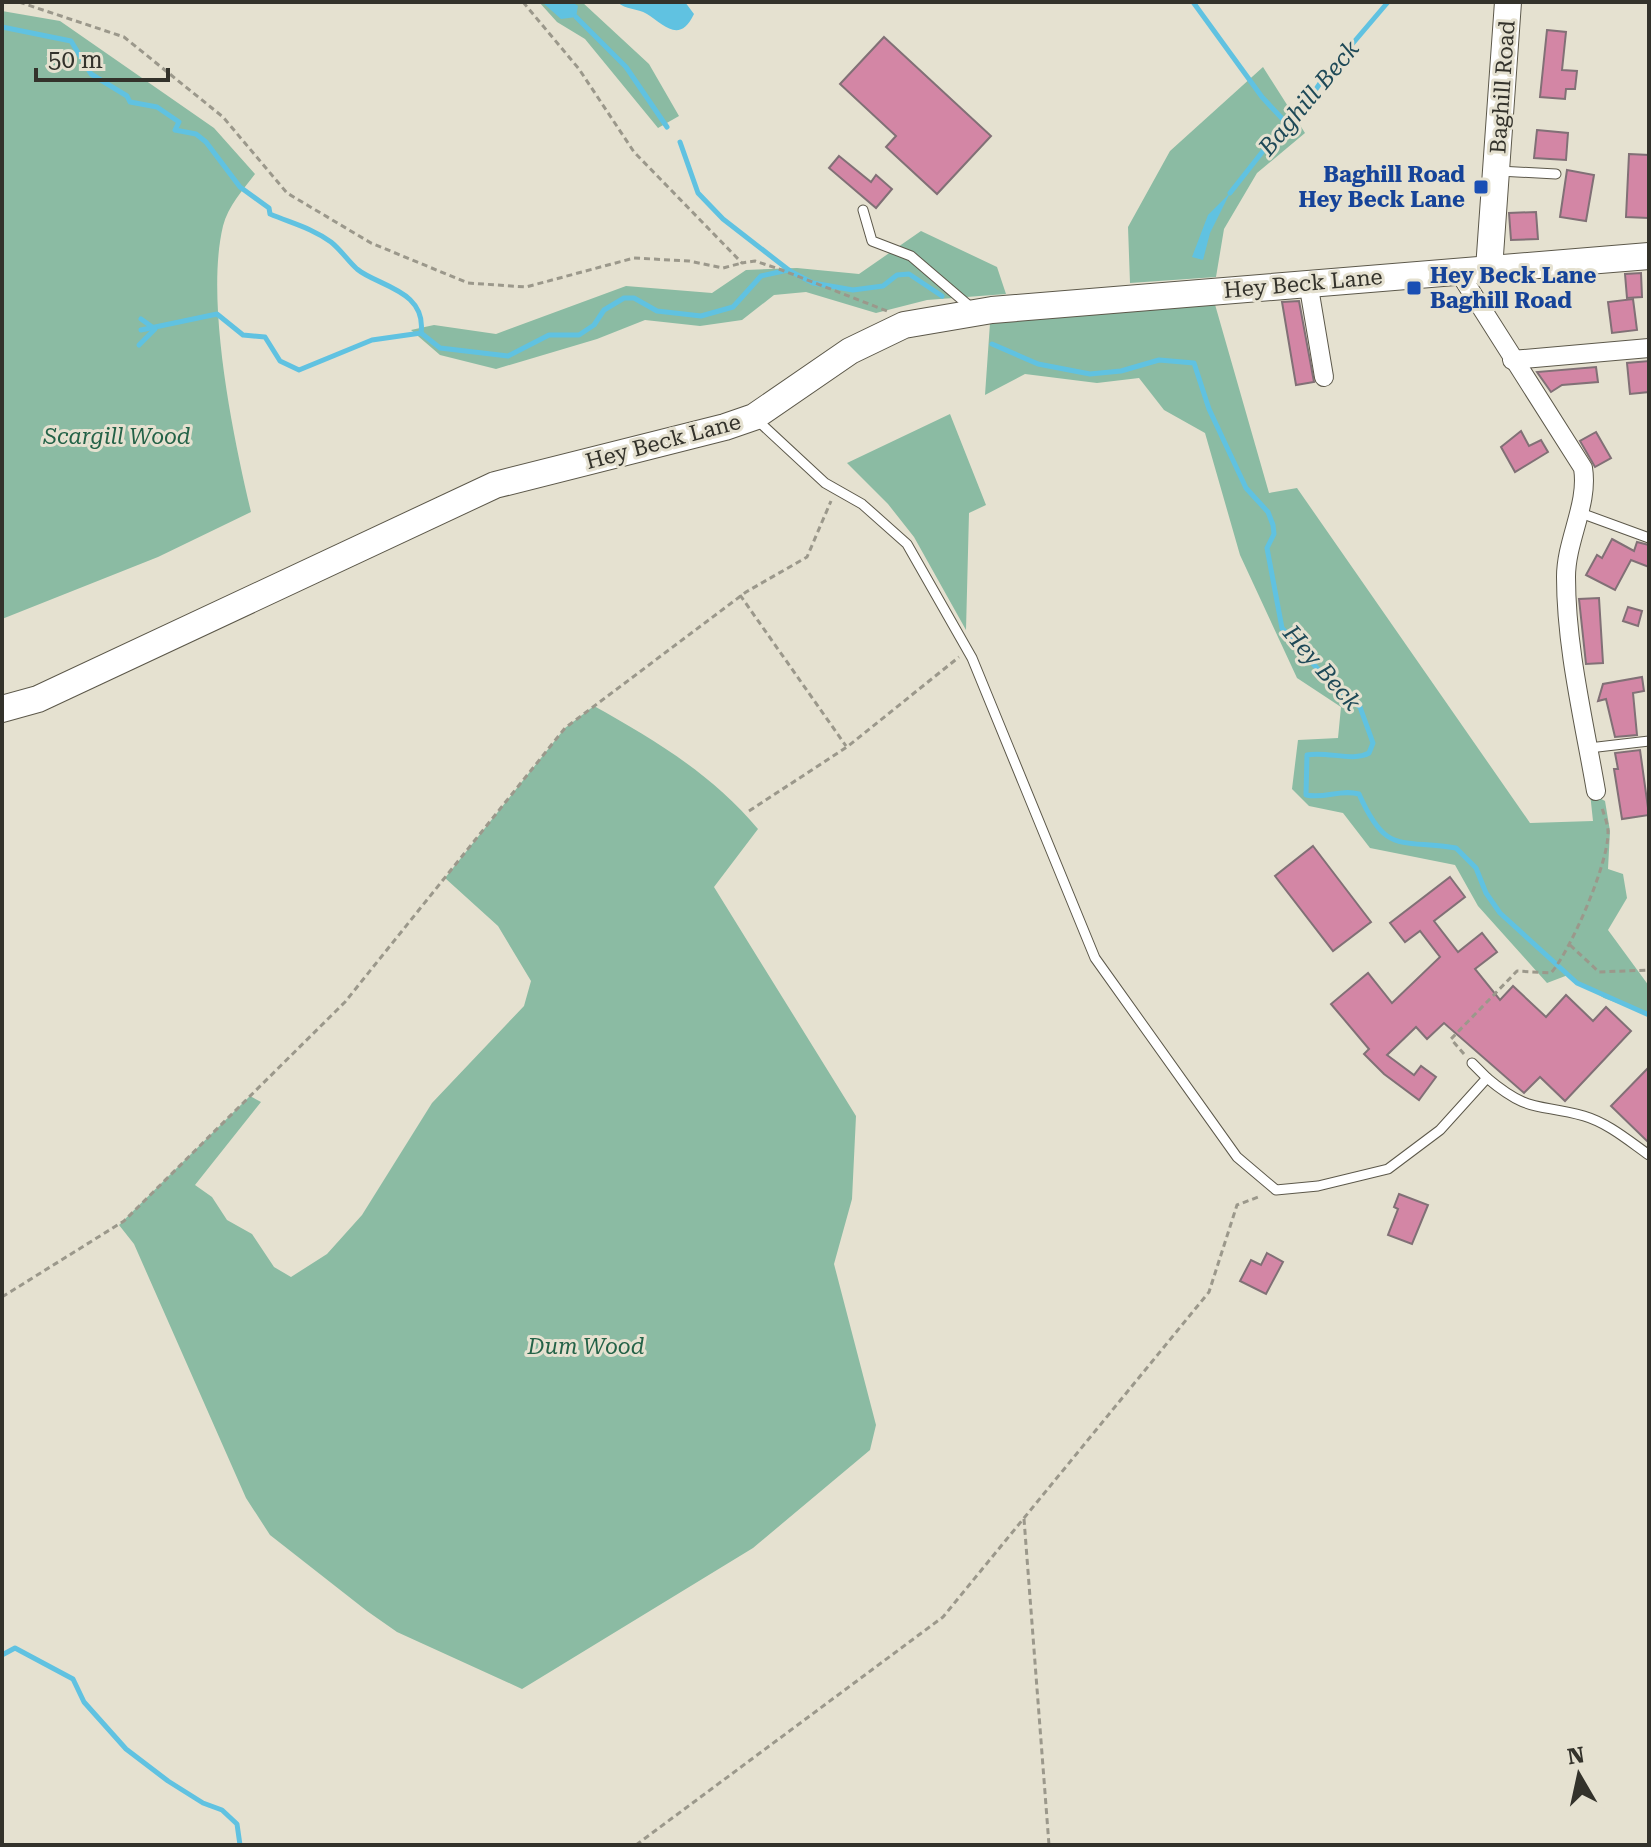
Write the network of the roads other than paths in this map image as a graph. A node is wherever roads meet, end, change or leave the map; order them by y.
1 (1508, 2) edge
2 (1496, 171) junction
3 (1556, 174) dead end
4 (863, 210) dead end
5 (1649, 256) edge
6 (1489, 269) junction
7 (1458, 271) junction
8 (1308, 282) junction
9 (976, 312) junction
10 (1649, 348) edge
11 (1512, 360) junction
12 (1324, 377) dead end
13 (754, 417) junction
14 (1578, 512) junction
15 (1649, 538) edge
16 (2, 709) edge
17 (1649, 741) edge
18 (1589, 748) junction
19 (1596, 791) road end
20 (1472, 1063) road end
21 (1487, 1078) junction
22 (1649, 1155) edge

1 - 2 street, Baghill Road
2 - 3 lane
2 - 6 street, Baghill Road
4 - 9 lane
5 - 6 street, Hey Beck Lane
6 - 7 street, Hey Beck Lane
7 - 8 street, Hey Beck Lane
7 - 11 street
8 - 9 street, Hey Beck Lane
8 - 12 street
9 - 13 street, Hey Beck Lane
10 - 11 street
11 - 14 street
13 - 16 street, Hey Beck Lane
13 - 21 lane
14 - 15 lane
14 - 18 street
17 - 18 lane
18 - 19 street
20 - 21 lane
21 - 22 lane

